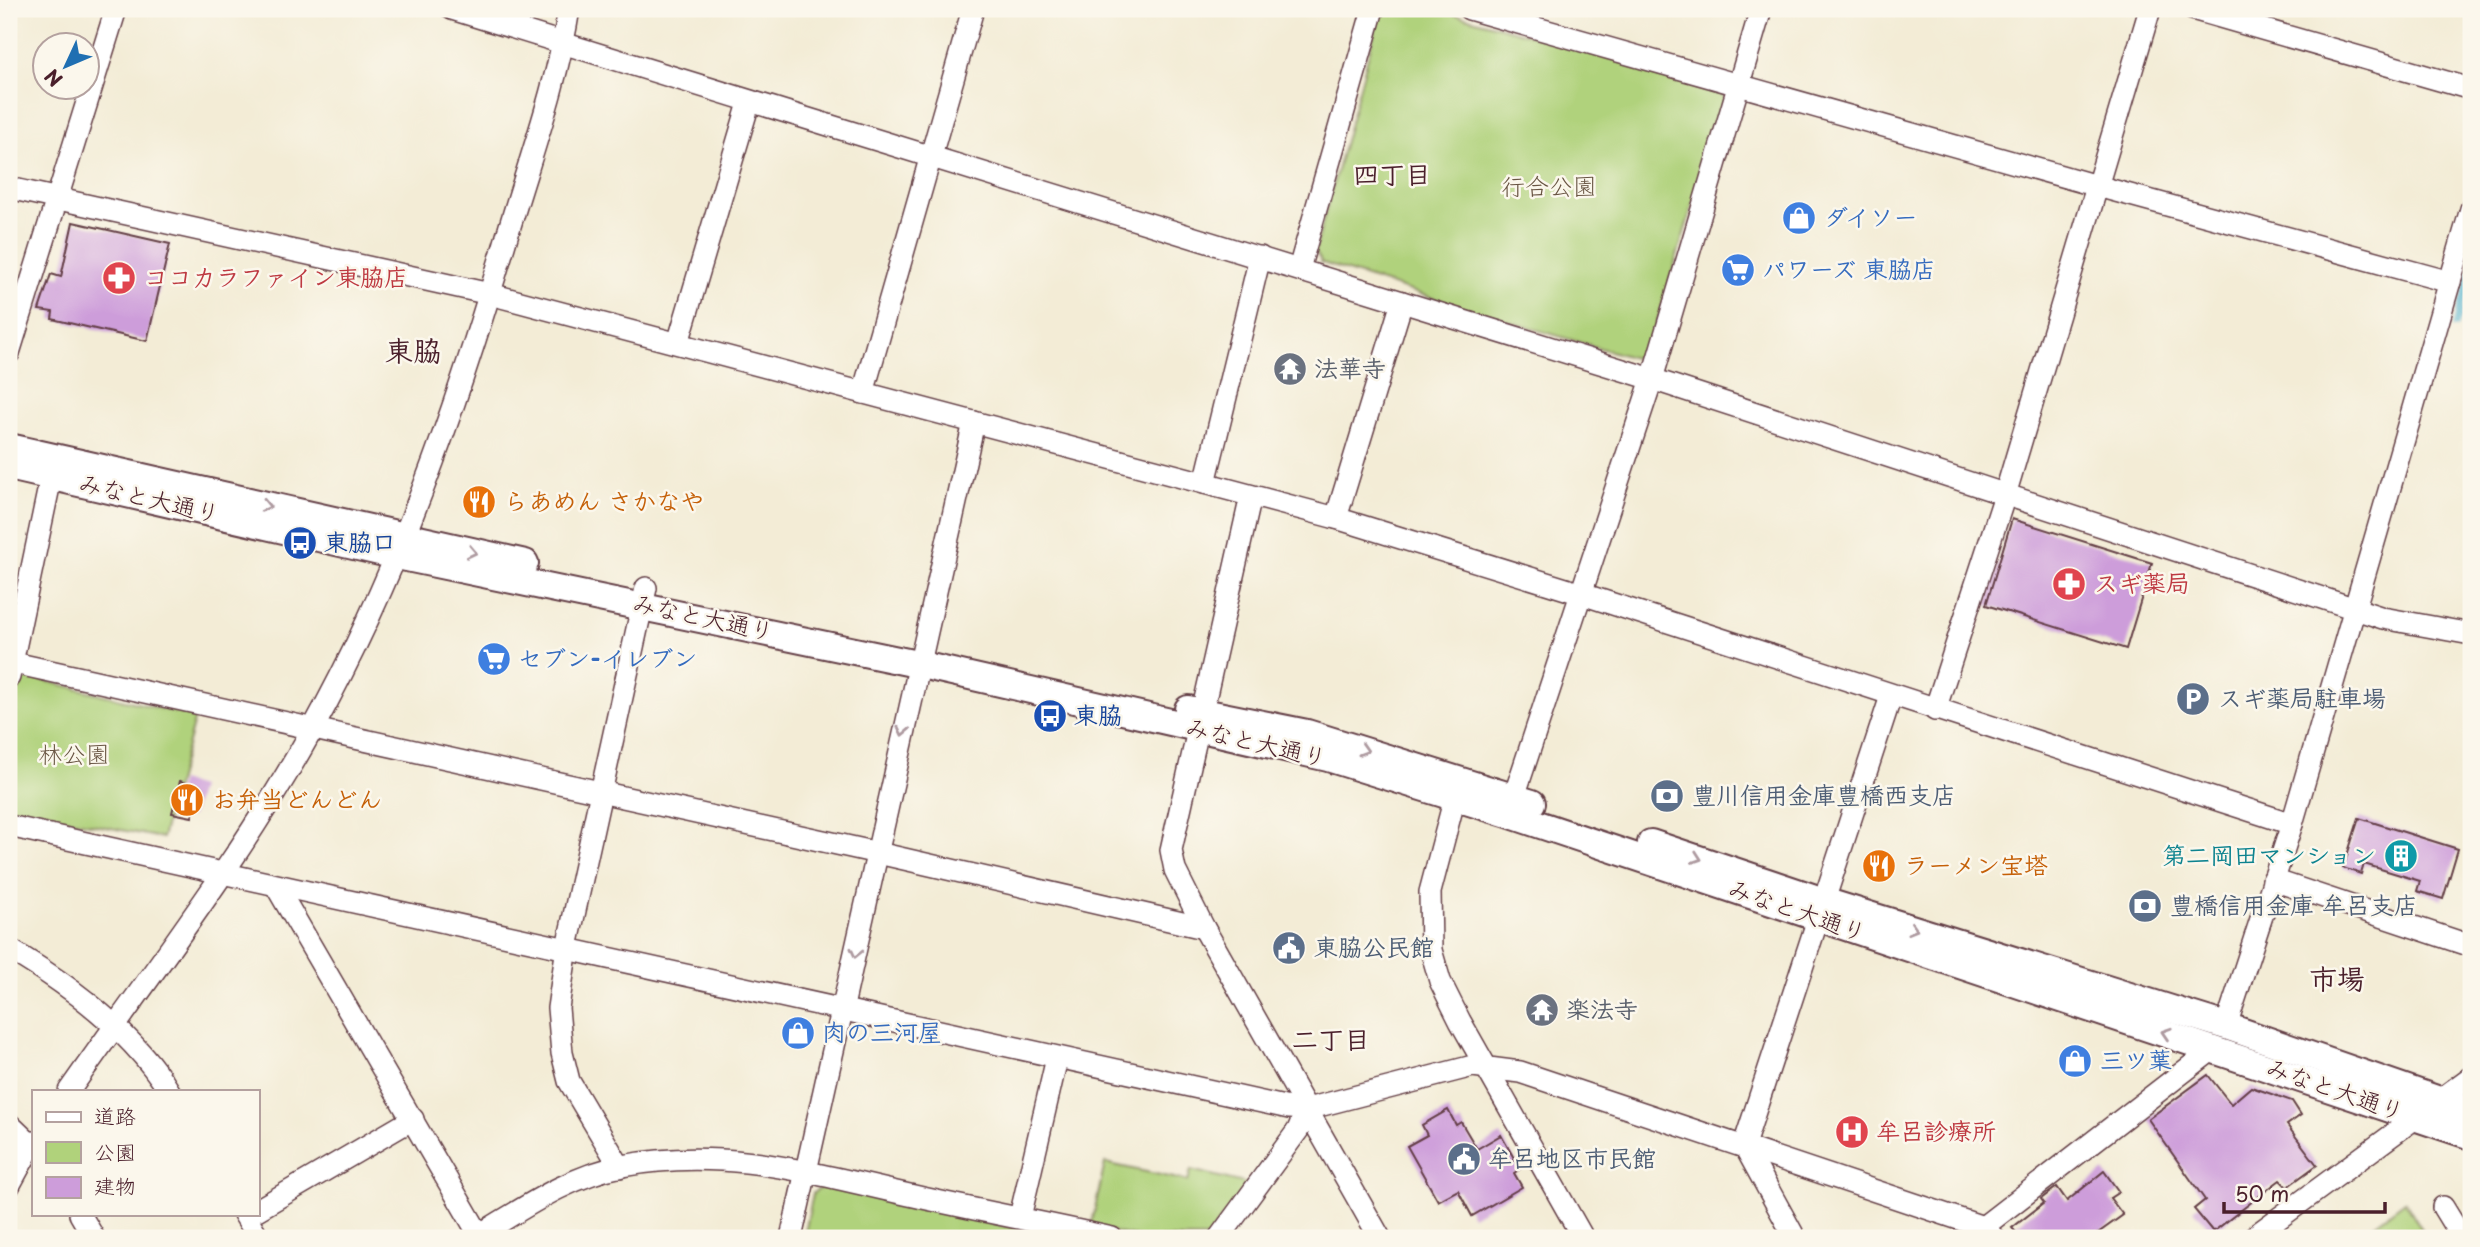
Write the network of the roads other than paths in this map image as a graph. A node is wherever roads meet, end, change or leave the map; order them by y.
1 (116, 9) edge
2 (452, 9) edge
3 (569, 9) edge
4 (974, 9) edge
5 (1373, 9) edge
6 (1469, 9) edge
7 (1762, 9) edge
8 (2150, 9) edge
9 (2192, 9) edge
10 (564, 42) junction
11 (1739, 86) junction
12 (2471, 89) edge
13 (749, 103) junction
14 (931, 158) junction
15 (2097, 186) junction
16 (9, 188) edge
17 (58, 199) junction
18 (2471, 209) edge
19 (1260, 257) junction
20 (1299, 269) junction
21 (2450, 282) junction
22 (490, 294) junction
23 (1402, 302) junction
24 (678, 343) junction
25 (9, 353) edge
26 (1651, 379) junction
27 (863, 393) junction
28 (974, 422) junction
29 (9, 447) edge
30 (9, 467) edge
31 (53, 467) junction
32 (1205, 483) junction
33 (2005, 495) junction
34 (1251, 496) junction
35 (1336, 518) junction
36 (401, 547) junction
37 (1582, 594) junction
38 (644, 596) junction
39 (2354, 608) junction
40 (2471, 634) edge
41 (919, 655) junction
42 (10, 667) edge
43 (1891, 695) junction
44 (1935, 710) junction
45 (1199, 721) junction
46 (312, 729) junction
47 (1457, 788) junction
48 (602, 792) junction
49 (1511, 805) junction
50 (2292, 824) junction
51 (9, 827) edge
52 (878, 853) junction
53 (225, 874) junction
54 (2273, 880) junction
55 (276, 886) junction
56 (1821, 909) junction
57 (1204, 928) junction
58 (2471, 946) edge
59 (567, 947) junction
60 (9, 949) edge
61 (844, 1009) junction
62 (115, 1026) junction
63 (2219, 1037) junction
64 (1057, 1058) junction
65 (1489, 1068) junction
66 (2471, 1077) edge
67 (70, 1090) edge
68 (168, 1090) edge
69 (2440, 1101) junction
70 (1307, 1110) junction
71 (2471, 1111) edge
72 (2416, 1117) junction
73 (413, 1119) junction
74 (9, 1124) edge
75 (2471, 1136) edge
76 (32, 1144) edge
77 (1744, 1145) junction
78 (32, 1147) edge
79 (620, 1167) junction
80 (806, 1171) junction
81 (9, 1186) edge
82 (259, 1207) edge
83 (2442, 1207) dead end
84 (81, 1216) edge
85 (250, 1216) edge
86 (1020, 1217) junction
87 (1988, 1233) edge
88 (480, 1236) edge
89 (94, 1238) edge
90 (258, 1238) edge
91 (792, 1238) edge
92 (1112, 1238) edge
93 (1219, 1238) edge
94 (1380, 1238) edge
95 (1583, 1238) edge
96 (1795, 1238) edge
97 (2252, 1238) edge
98 (2462, 1238) edge

1 - 17 street
2 - 10 street
3 - 10 street
4 - 14 street
5 - 20 street
6 - 11 street
7 - 11 street
8 - 15 street
9 - 12 street
10 - 13 street
10 - 22 street
11 - 15 street
11 - 26 street
13 - 14 street
13 - 24 street
14 - 19 street
14 - 27 street
15 - 21 street
15 - 33 street
16 - 17 street
17 - 22 street
17 - 25 street
18 - 21 street
19 - 20 street
19 - 32 street
20 - 23 street
21 - 39 street
22 - 24 street
22 - 36 street
23 - 26 street
23 - 35 street
24 - 27 street
26 - 33 street
26 - 37 street
27 - 28 street
28 - 32 street
28 - 41 street
29 - 31 main road, みなと大通り
30 - 31 main road, みなと大通り
31 - 36 main road, みなと大通り
31 - 42 street
32 - 34 street
33 - 39 street
33 - 44 street
34 - 35 street
34 - 45 street
35 - 37 street
36 - 38 main road, みなと大通り
36 - 46 street
37 - 43 street
37 - 49 street
38 - 41 main road, みなと大通り
38 - 48 street
39 - 40 street
39 - 50 street
41 - 45 main road, みなと大通り
41 -> 52 street
42 - 46 street
43 - 44 street
43 - 56 street
44 - 50 street
45 - 47 main road, みなと大通り
45 - 57 street
46 - 48 street
46 - 53 street
47 - 49 main road, みなと大通り
47 - 65 street
48 - 52 street
48 - 59 street
49 - 56 main road, みなと大通り
50 - 54 street
51 - 53 street
52 - 57 street
52 -> 61 street
53 - 55 street
53 - 62 street
54 - 58 street
54 - 63 street
55 - 59 street
55 - 73 street
56 - 63 main road, みなと大通り
56 - 77 street
57 - 70 street
59 - 61 street
59 - 79 street
60 - 62 street
61 - 64 street
61 - 80 street
62 - 67 street
62 - 68 street
63 - 69 main road, みなと大通り
63 - 72 main road, みなと大通り
63 - 87 street
64 - 70 street
64 - 86 street
65 - 70 street
65 - 77 street
65 - 95 street
66 - 69 street
69 - 71 main road, みなと大通り
69 - 72 street
70 - 93 street
70 - 94 street
72 - 75 main road, みなと大通り
72 - 97 street
73 - 82 street
73 - 88 street
74 - 76 street
77 - 87 street
77 - 96 street
78 - 81 street
79 - 80 street
79 - 88 street
80 - 86 street
80 - 91 street
83 - 98 street
84 - 89 street
85 - 90 street
86 - 92 street

